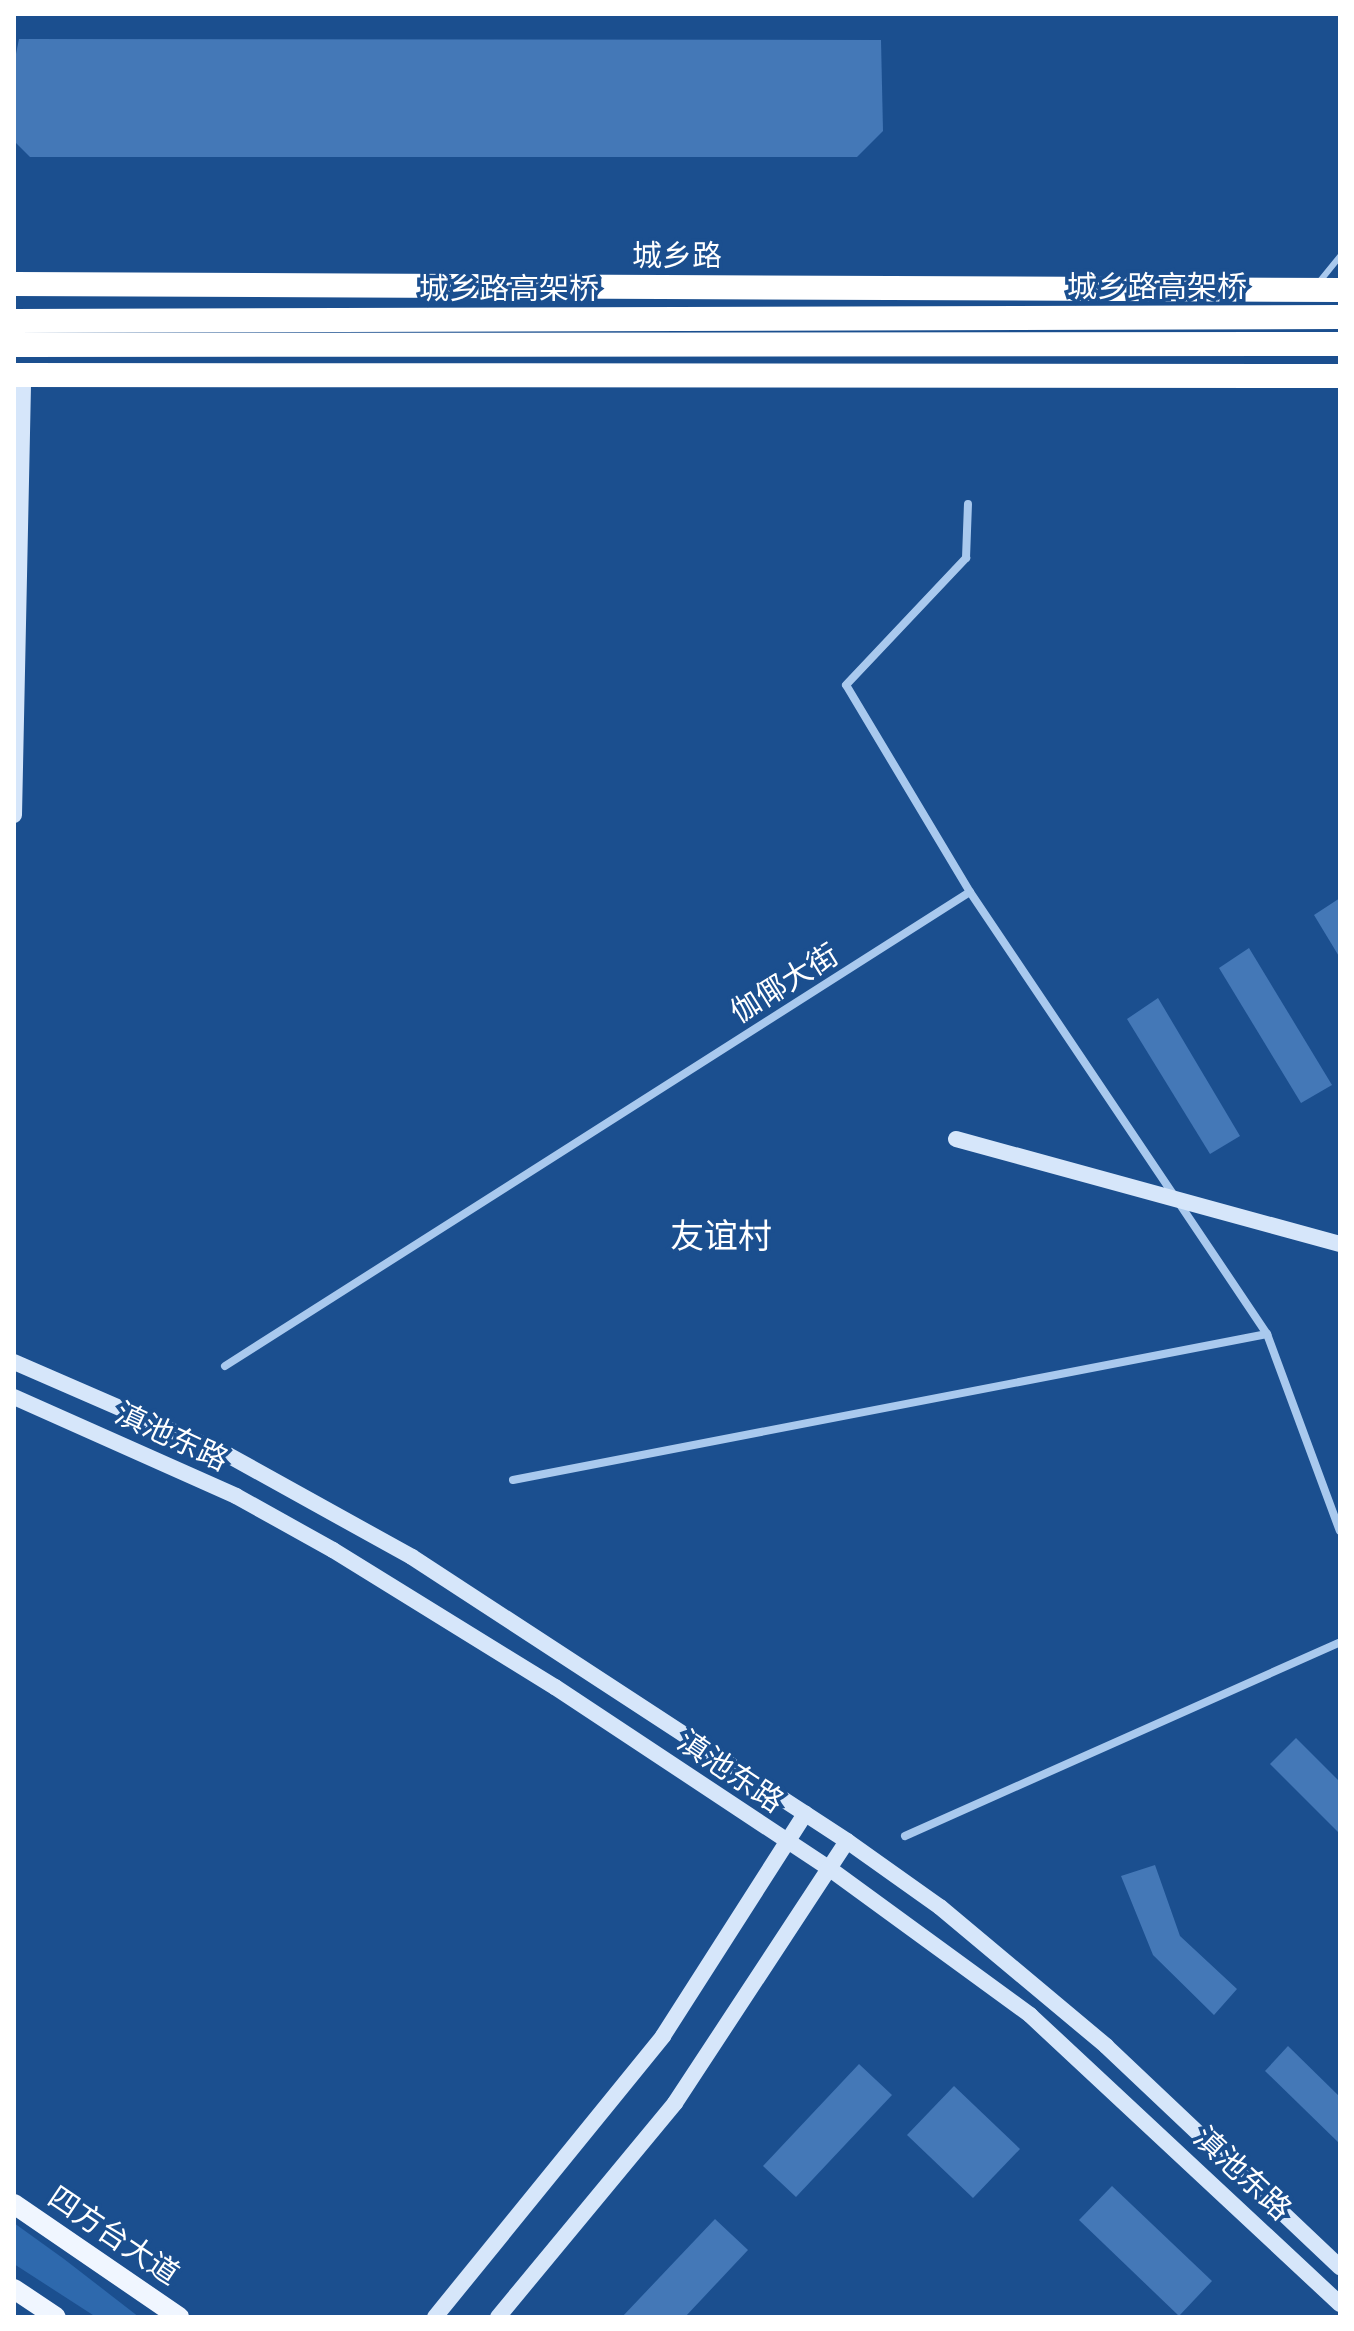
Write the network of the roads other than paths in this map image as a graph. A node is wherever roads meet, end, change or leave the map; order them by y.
1 (1340, 256) edge
2 (14, 284) edge
3 (1313, 290) junction
4 (1340, 290) edge
5 (1340, 317) edge
6 (14, 321) edge
7 (1340, 344) edge
8 (14, 345) edge
9 (18, 375) edge
10 (1340, 376) edge
11 (968, 504) dead end
12 (14, 815) edge
13 (970, 892) junction
14 (956, 1139) dead end
15 (1340, 1244) edge
16 (1267, 1334) junction
17 (14, 1362) edge
18 (225, 1366) dead end
19 (14, 1397) edge
20 (513, 1480) dead end
21 (1340, 1531) edge
22 (1340, 1642) edge
23 (805, 1814) junction
24 (905, 1836) dead end
25 (787, 1841) junction
26 (847, 1841) junction
27 (830, 1869) junction
28 (14, 2204) edge
29 (1340, 2267) edge
30 (14, 2289) edge
31 (1340, 2304) edge
32 (56, 2317) edge
33 (179, 2317) edge
34 (435, 2317) edge
35 (498, 2317) edge

1 - 3 lane
2 - 3 highway, 城乡路
3 - 4 highway, 城乡路
5 - 6 highway, 城乡路高架桥
7 - 8 highway, 城乡路高架桥
9 - 10 highway
9 - 12 street
11 - 13 street
13 - 16 street
13 - 18 street, 伽倻大街
14 - 15 street
16 - 20 street
16 - 21 street
17 - 23 street, 滇池东路
19 - 25 street, 滇池东路
22 - 24 street
23 - 25 street
23 - 26 street, 滇池东路
25 - 27 street, 滇池东路
25 - 34 street
26 - 27 street
26 - 29 street, 滇池东路
27 - 31 street, 滇池东路
27 - 35 street
28 - 33 main road, 四方台大道
30 - 32 main road

